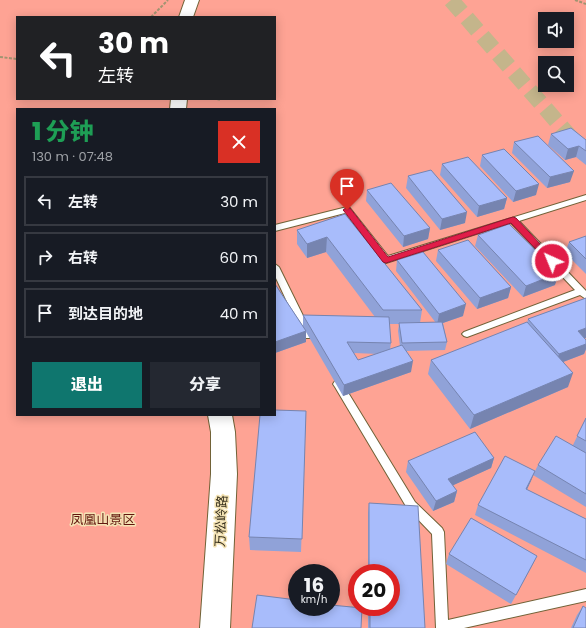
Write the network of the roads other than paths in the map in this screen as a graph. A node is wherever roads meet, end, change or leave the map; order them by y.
1 (192, 0) edge
2 (186, 16) edge
3 (586, 197) edge
4 (513, 220) junction
5 (276, 228) edge
6 (276, 269) edge
7 (584, 294) edge
8 (467, 334) dead end
9 (315, 346) edge
10 (331, 373) edge
11 (220, 416) edge
12 (586, 595) edge
13 (442, 627) edge
14 (215, 628) edge

1 - 2 street
3 - 4 lane
4 - 5 lane
4 - 7 lane
6 - 9 lane
7 - 8 lane
10 - 13 lane
11 - 14 street, 万松岭路
12 - 13 lane

